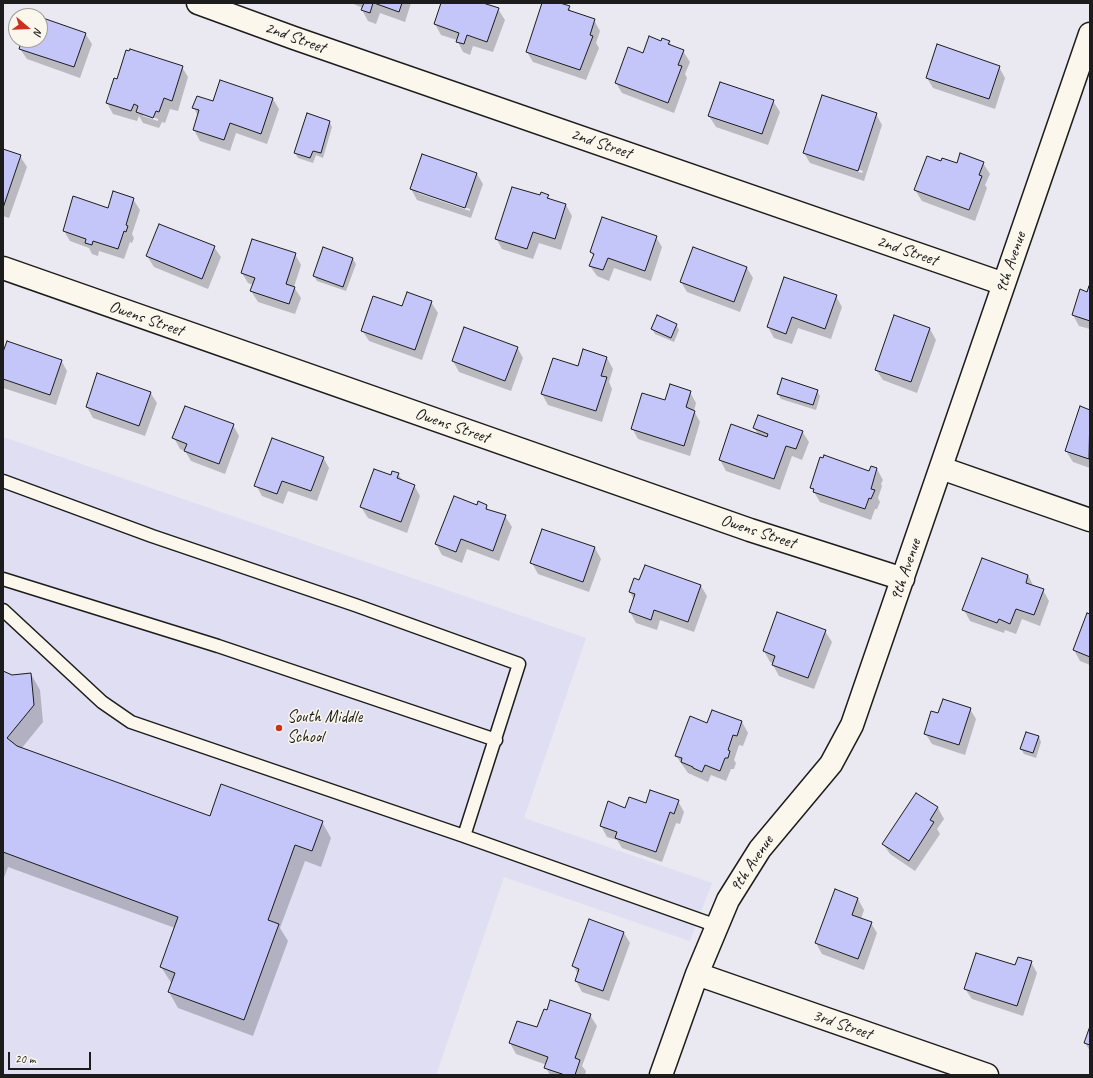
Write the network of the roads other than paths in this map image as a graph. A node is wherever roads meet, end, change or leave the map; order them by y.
1 (198, 3) edge
2 (1090, 34) edge
3 (3, 268) edge
4 (1004, 284) junction
5 (941, 468) junction
6 (3, 481) edge
7 (1090, 520) edge
8 (3, 579) edge
9 (903, 579) junction
10 (3, 610) edge
11 (496, 740) junction
12 (464, 836) junction
13 (717, 926) junction
14 (697, 974) junction
15 (661, 1075) edge
16 (987, 1075) edge

1 - 4 street, 2nd Street
2 - 4 street, 9th Avenue
3 - 9 street, Owens Street
4 - 5 street, 9th Avenue
5 - 7 street
5 - 9 street, 9th Avenue
6 - 11 lane
8 - 11 lane
9 - 13 street, 9th Avenue
10 - 12 lane
11 - 12 lane
12 - 13 lane
13 - 14 street, 9th Avenue
14 - 15 street, 9th Avenue
14 - 16 street, 3rd Street

